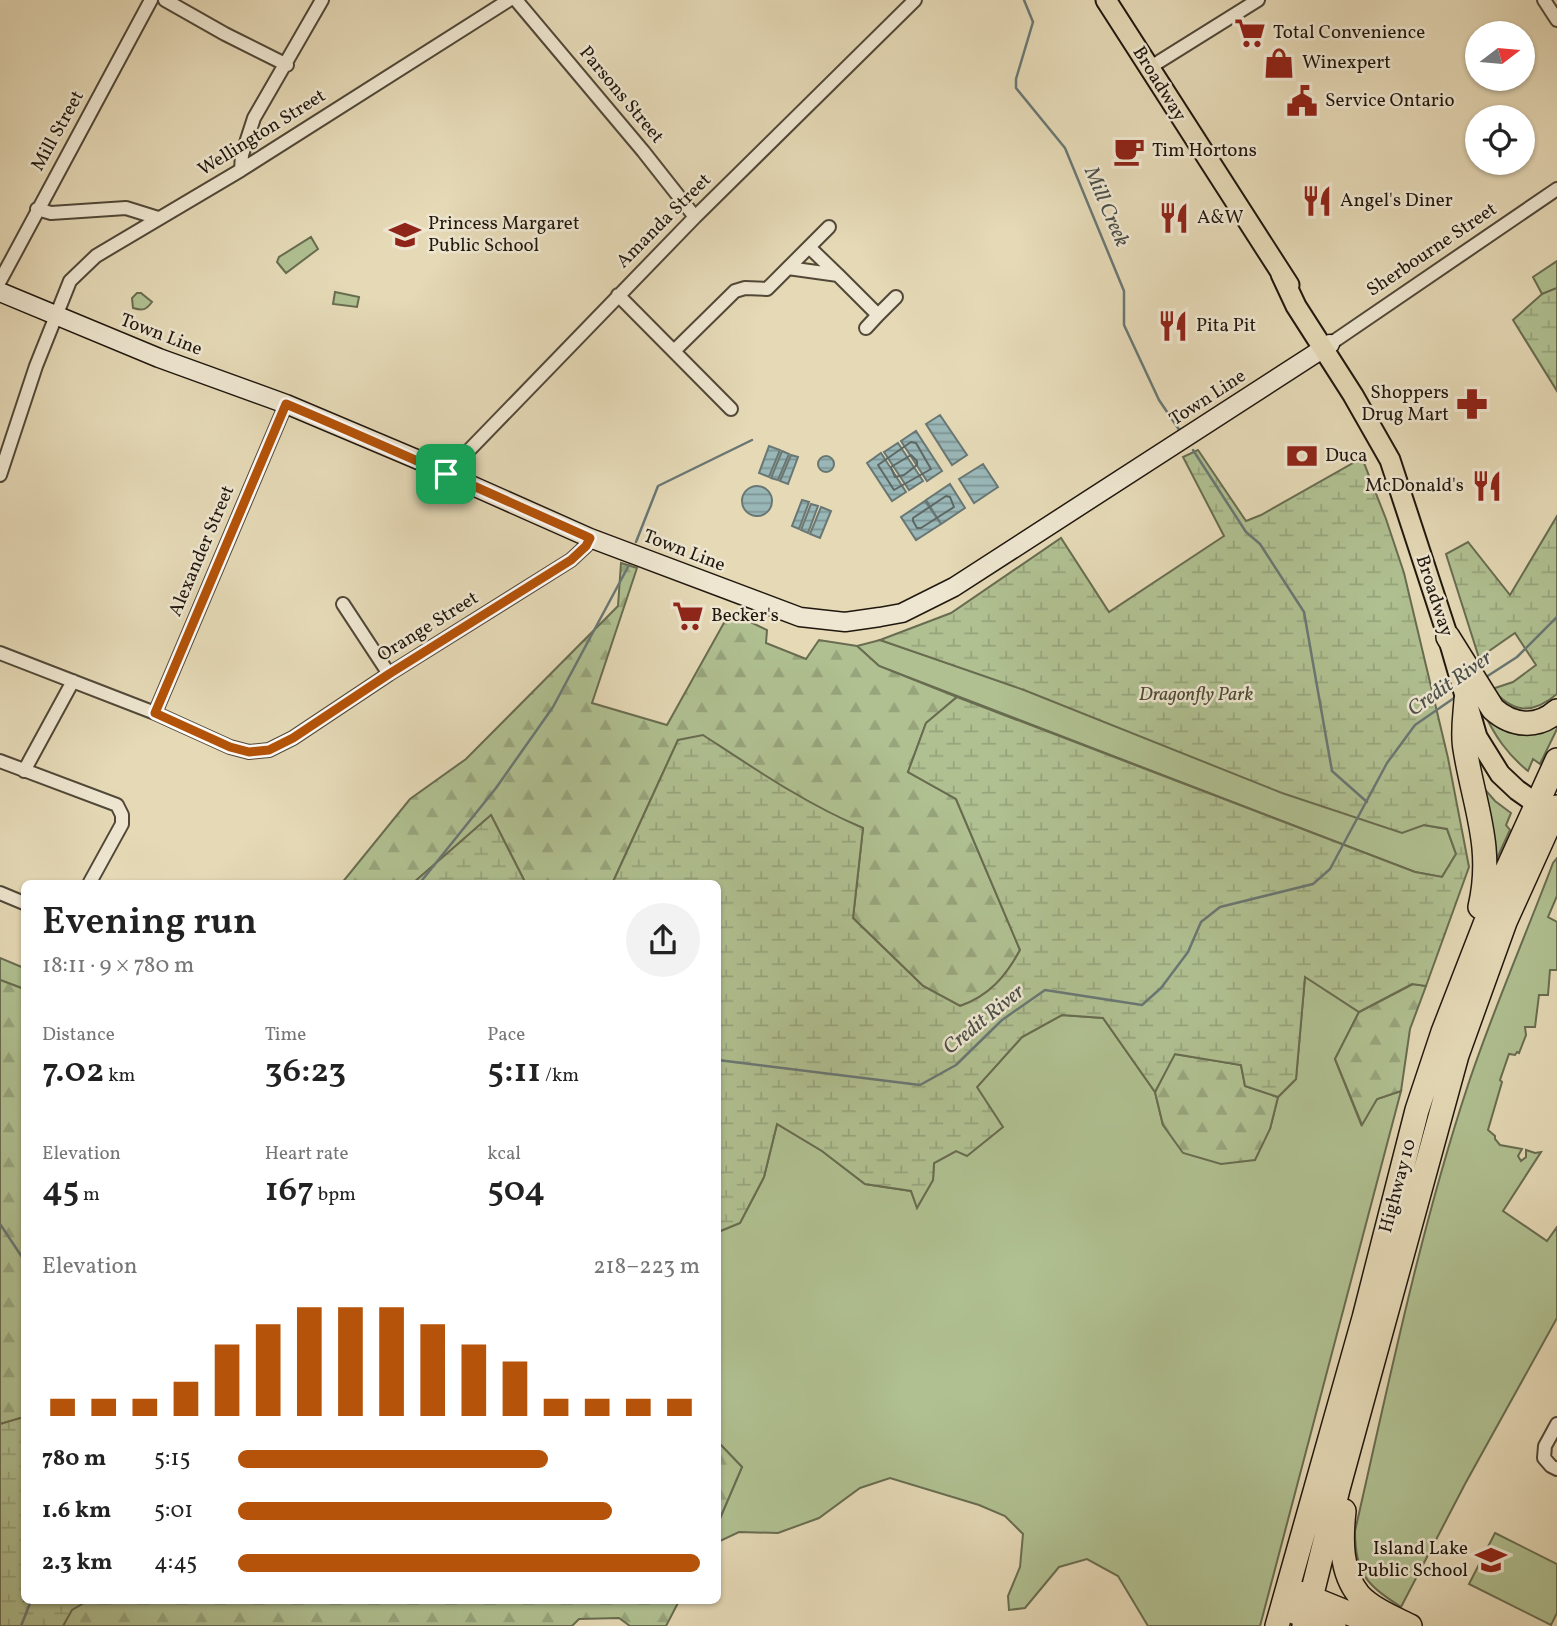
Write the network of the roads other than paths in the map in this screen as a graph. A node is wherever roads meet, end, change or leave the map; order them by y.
1 (151, 0) edge
2 (165, 0) edge
3 (322, 0) edge
4 (509, 0) edge
5 (516, 0) edge
6 (915, 0) edge
7 (1106, 0) edge
8 (1258, 0) edge
9 (1544, 0) edge
10 (1557, 20) edge
11 (286, 65) junction
12 (1149, 68) junction
13 (241, 170) junction
14 (1557, 189) edge
15 (37, 209) junction
16 (695, 217) junction
17 (158, 218) junction
18 (829, 227) dead end
19 (809, 247) junction
20 (788, 268) junction
21 (838, 275) junction
22 (0, 281) edge
23 (0, 292) edge
24 (618, 295) junction
25 (896, 297) dead end
26 (55, 315) junction
27 (878, 315) junction
28 (866, 328) dead end
29 (1326, 346) junction
30 (674, 351) junction
31 (286, 404) junction
32 (731, 409) dead end
33 (446, 474) junction
34 (0, 475) edge
35 (590, 538) junction
36 (343, 604) dead end
37 (1448, 636) joint
38 (0, 653) edge
39 (389, 674) junction
40 (73, 681) junction
41 (1470, 687) junction
42 (1557, 711) edge
43 (155, 713) junction
44 (0, 761) edge
45 (1557, 761) edge
46 (24, 771) junction
47 (1551, 812) edge
48 (91, 880) edge
49 (0, 893) edge
50 (21, 902) edge
51 (1472, 958) junction
52 (1557, 1424) edge
53 (1346, 1461) junction
54 (1557, 1469) edge
55 (1282, 1608) edge
56 (1307, 1613) edge
57 (1334, 1626) edge
58 (1380, 1626) edge
59 (1410, 1626) edge

1 - 15 street, Mill Street
2 - 11 street
3 - 11 street
4 - 13 street, Wellington Street
5 - 16 street, Parsons Street
6 - 16 street, Amanda Street
7 - 12 main road, Broadway
8 - 12 street
9 - 10 street
11 - 13 street
12 - 29 main road, Broadway
13 - 17 street, Wellington Street
14 - 29 street, Sherbourne Street
15 - 17 street
15 - 22 street, Mill Street
16 - 24 street, Amanda Street
17 - 26 street, Wellington Street
18 - 19 street
19 - 20 street
19 - 21 street
20 - 21 street
20 - 30 street
21 - 27 street
23 - 26 main road, Town Line
24 - 30 street
24 - 33 street, Amanda Street
25 - 27 street
26 - 31 main road, Town Line
26 - 34 street, Wellington Street
27 - 28 street
29 - 35 main road, Town Line
29 - 37 main road, Broadway
30 - 32 street
31 - 33 main road, Town Line
31 - 43 street, Alexander Street
33 - 35 main road, Town Line
35 - 39 street, Orange Street
36 - 39 street
37 - 41 highway
38 - 40 street
39 - 43 street, Orange Street
40 - 43 street
40 - 46 street
41 - 42 highway
41 - 47 main road
41 - 51 highway
44 - 46 street
45 - 47 highway, Highway 10
46 - 48 street
47 - 51 highway, Highway 10
47 - 53 highway, Highway 10
49 - 50 street
51 - 55 highway, Highway 10
52 - 54 street
53 - 56 highway, Highway 10
53 - 59 highway
55 - 56 highway
56 - 57 highway
56 - 58 highway

